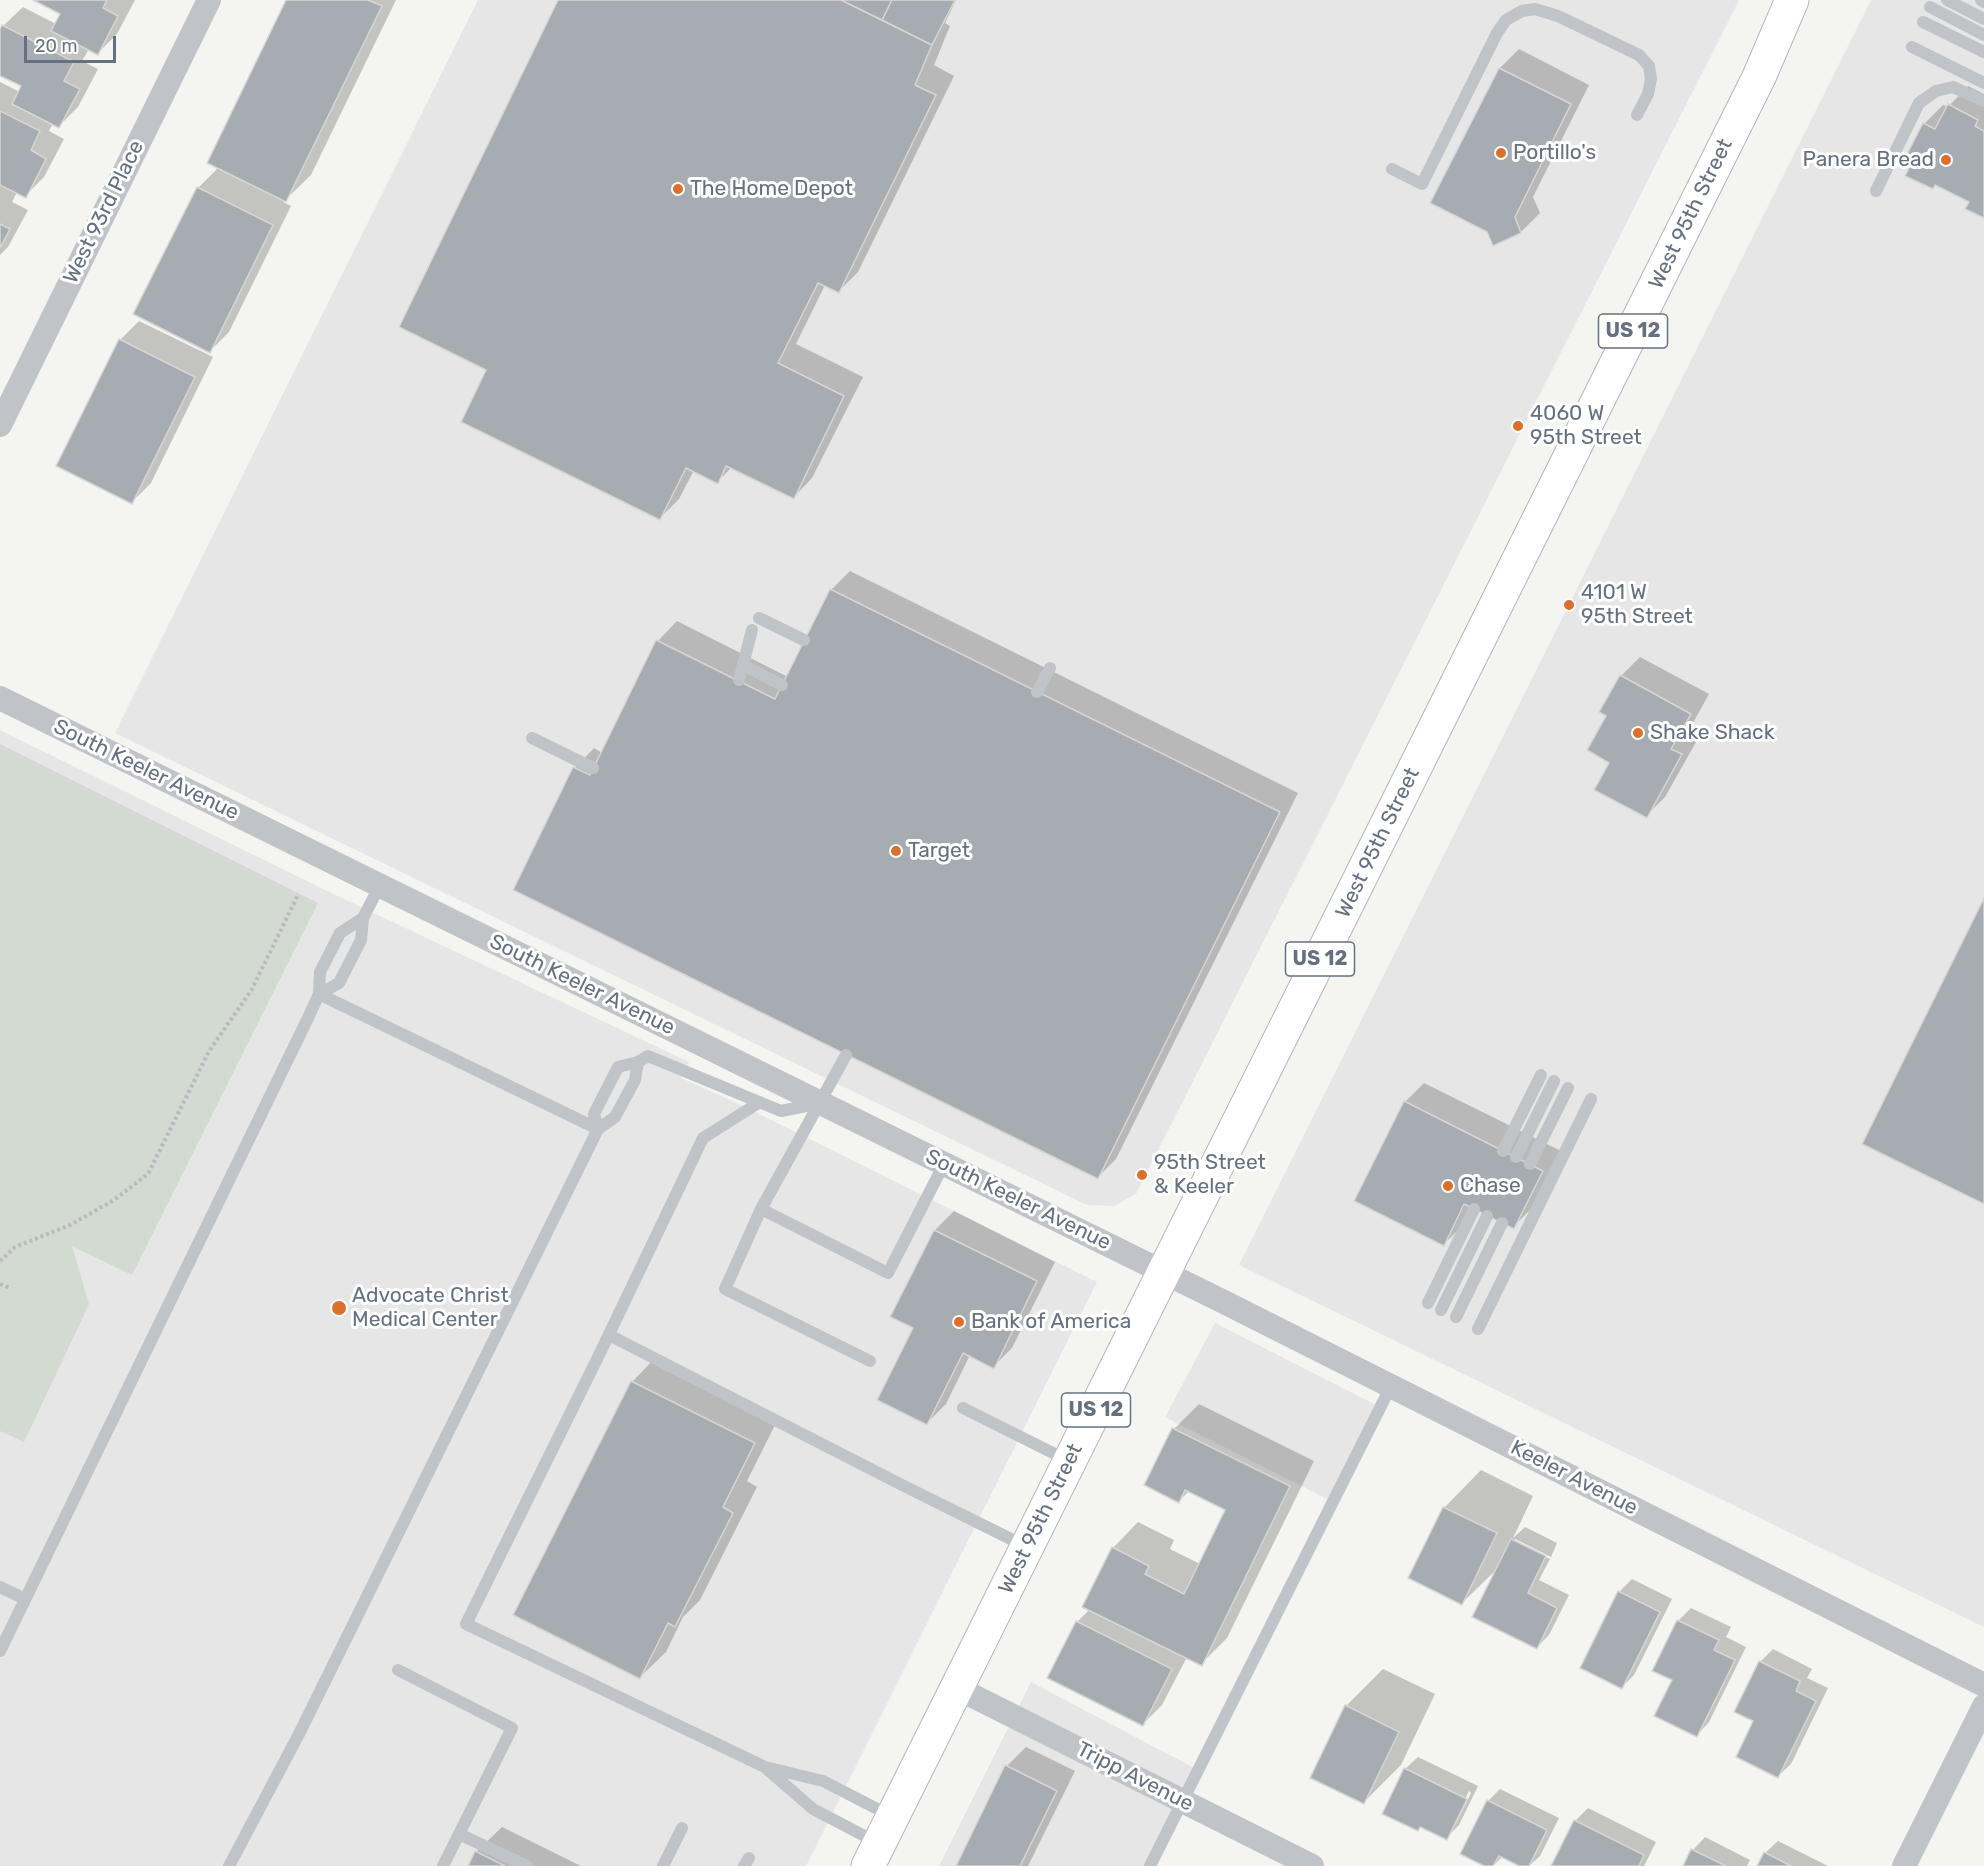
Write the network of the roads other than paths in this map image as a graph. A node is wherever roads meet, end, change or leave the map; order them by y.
1 (209, 0) edge
2 (1792, 0) edge
3 (1806, 0) edge
4 (1947, 0) edge
5 (1930, 7) dead end
6 (1984, 19) edge
7 (1923, 22) dead end
8 (1984, 35) edge
9 (1912, 47) dead end
10 (1984, 52) edge
11 (1760, 77) junction
12 (1984, 83) edge
13 (1984, 101) edge
14 (1637, 115) dead end
15 (1392, 169) dead end
16 (1876, 191) dead end
17 (0, 425) edge
18 (759, 618) dead end
19 (752, 630) dead end
20 (804, 640) dead end
21 (743, 665) junction
22 (1050, 668) dead end
23 (739, 680) dead end
24 (782, 685) dead end
25 (1037, 692) dead end
26 (0, 698) edge
27 (532, 738) dead end
28 (593, 768) dead end
29 (380, 885) junction
30 (363, 918) junction
31 (319, 994) junction
32 (846, 1055) dead end
33 (638, 1062) junction
34 (1541, 1075) dead end
35 (1554, 1081) dead end
36 (1568, 1088) dead end
37 (1591, 1099) dead end
38 (759, 1102) junction
39 (820, 1103) junction
40 (597, 1129) junction
41 (1503, 1151) dead end
42 (1516, 1157) dead end
43 (944, 1164) junction
44 (1530, 1164) dead end
45 (761, 1209) junction
46 (1474, 1209) dead end
47 (1487, 1216) dead end
48 (1502, 1223) dead end
49 (1164, 1272) junction
50 (1428, 1303) dead end
51 (1441, 1310) dead end
52 (1456, 1317) dead end
53 (1478, 1329) dead end
54 (609, 1335) junction
55 (870, 1361) dead end
56 (1391, 1386) junction
57 (963, 1408) dead end
58 (1070, 1462) junction
59 (1028, 1547) junction
60 (0, 1587) edge
61 (25, 1599) junction
62 (0, 1651) edge
63 (398, 1670) dead end
64 (1984, 1684) edge
65 (957, 1688) junction
66 (1984, 1706) edge
67 (765, 1767) junction
68 (1182, 1801) junction
69 (682, 1828) dead end
70 (459, 1834) junction
71 (880, 1842) edge
72 (229, 1866) edge
73 (443, 1866) edge
74 (527, 1866) edge
75 (663, 1866) edge
76 (1150, 1866) edge
77 (1312, 1866) edge
78 (1904, 1866) edge

1 - 17 street, West 93rd Place
2 - 11 main road, West 95th Street / US 12
3 - 11 main road, West 95th Street / US 12
4 - 6 lane
5 - 8 lane
7 - 10 lane
9 - 12 lane
11 - 49 main road, West 95th Street / US 12
13 - 16 lane
14 - 15 lane
18 - 20 lane
19 - 21 lane
21 - 23 lane
21 - 24 lane
22 - 25 lane
26 - 29 street, South Keeler Avenue
27 - 28 lane
29 - 30 lane
29 - 39 street, South Keeler Avenue
30 - 31 lane
30 - 31 lane
31 - 40 lane
31 - 61 lane
32 - 39 lane
33 - 38 lane
33 - 40 lane
33 - 40 lane
34 - 41 lane
35 - 42 lane
36 - 44 lane
37 - 53 lane
38 - 39 lane
38 - 54 lane
39 - 43 street, South Keeler Avenue
39 - 45 lane
40 - 72 lane
43 - 45 lane
43 - 49 street, South Keeler Avenue
45 - 55 lane
46 - 50 lane
47 - 51 lane
48 - 52 lane
49 - 56 street, Keeler Avenue
49 - 58 main road, West 95th Street / US 12
54 - 59 lane
54 - 67 lane
56 - 64 street, Keeler Avenue
56 - 68 lane
57 - 58 lane
58 - 59 main road, West 95th Street / US 12
59 - 65 main road, West 95th Street / US 12
60 - 61 lane
61 - 62 lane
63 - 70 lane
65 - 68 street, Tripp Avenue
65 - 71 main road, West 95th Street / US 12
66 - 78 street
67 - 71 lane
67 - 71 lane
68 - 76 lane
68 - 77 street, Tripp Avenue
69 - 75 lane
70 - 73 lane
70 - 74 lane

